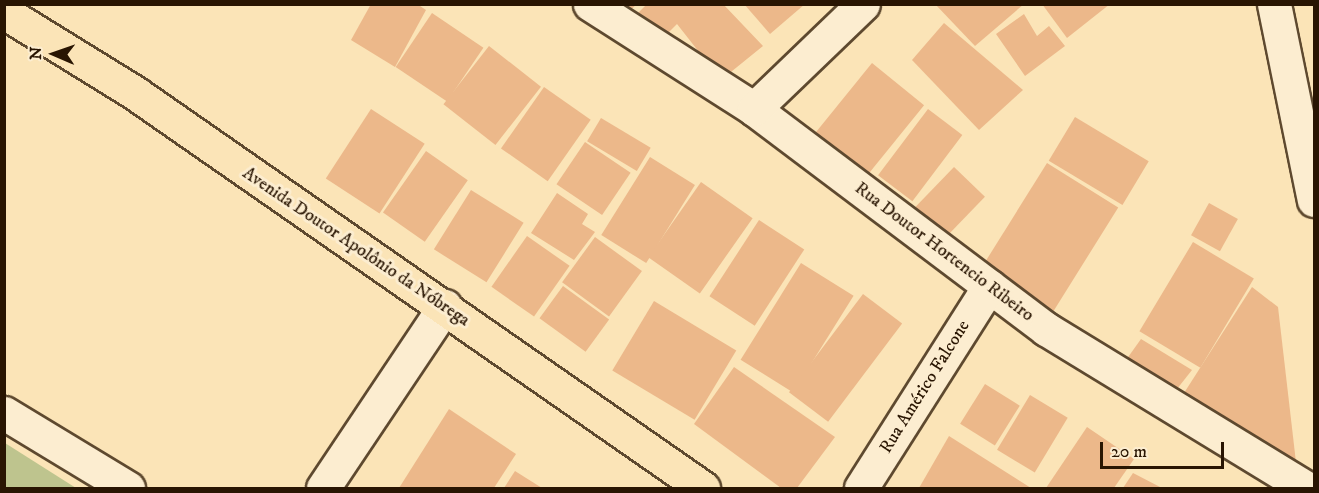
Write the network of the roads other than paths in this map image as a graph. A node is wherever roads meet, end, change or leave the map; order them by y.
1 (590, 4) edge
2 (863, 4) edge
3 (1274, 4) edge
4 (4, 12) edge
5 (754, 109) junction
6 (1314, 200) edge
7 (989, 286) junction
8 (445, 306) junction
9 (4, 413) edge
10 (700, 488) edge
11 (128, 489) edge
12 (323, 489) edge
13 (861, 489) edge
14 (1306, 489) edge

1 - 5 street, Rua Doutor Hortencio Ribeiro
2 - 5 street
3 - 6 street
4 - 8 main road, Avenida Doutor Apolônio da Nóbrega
5 - 7 street, Rua Doutor Hortencio Ribeiro
7 - 13 street, Rua Américo Falcone
7 - 14 street, Rua Doutor Hortencio Ribeiro
8 - 10 main road, Avenida Doutor Apolônio da Nóbrega
8 - 12 street
9 - 11 street

